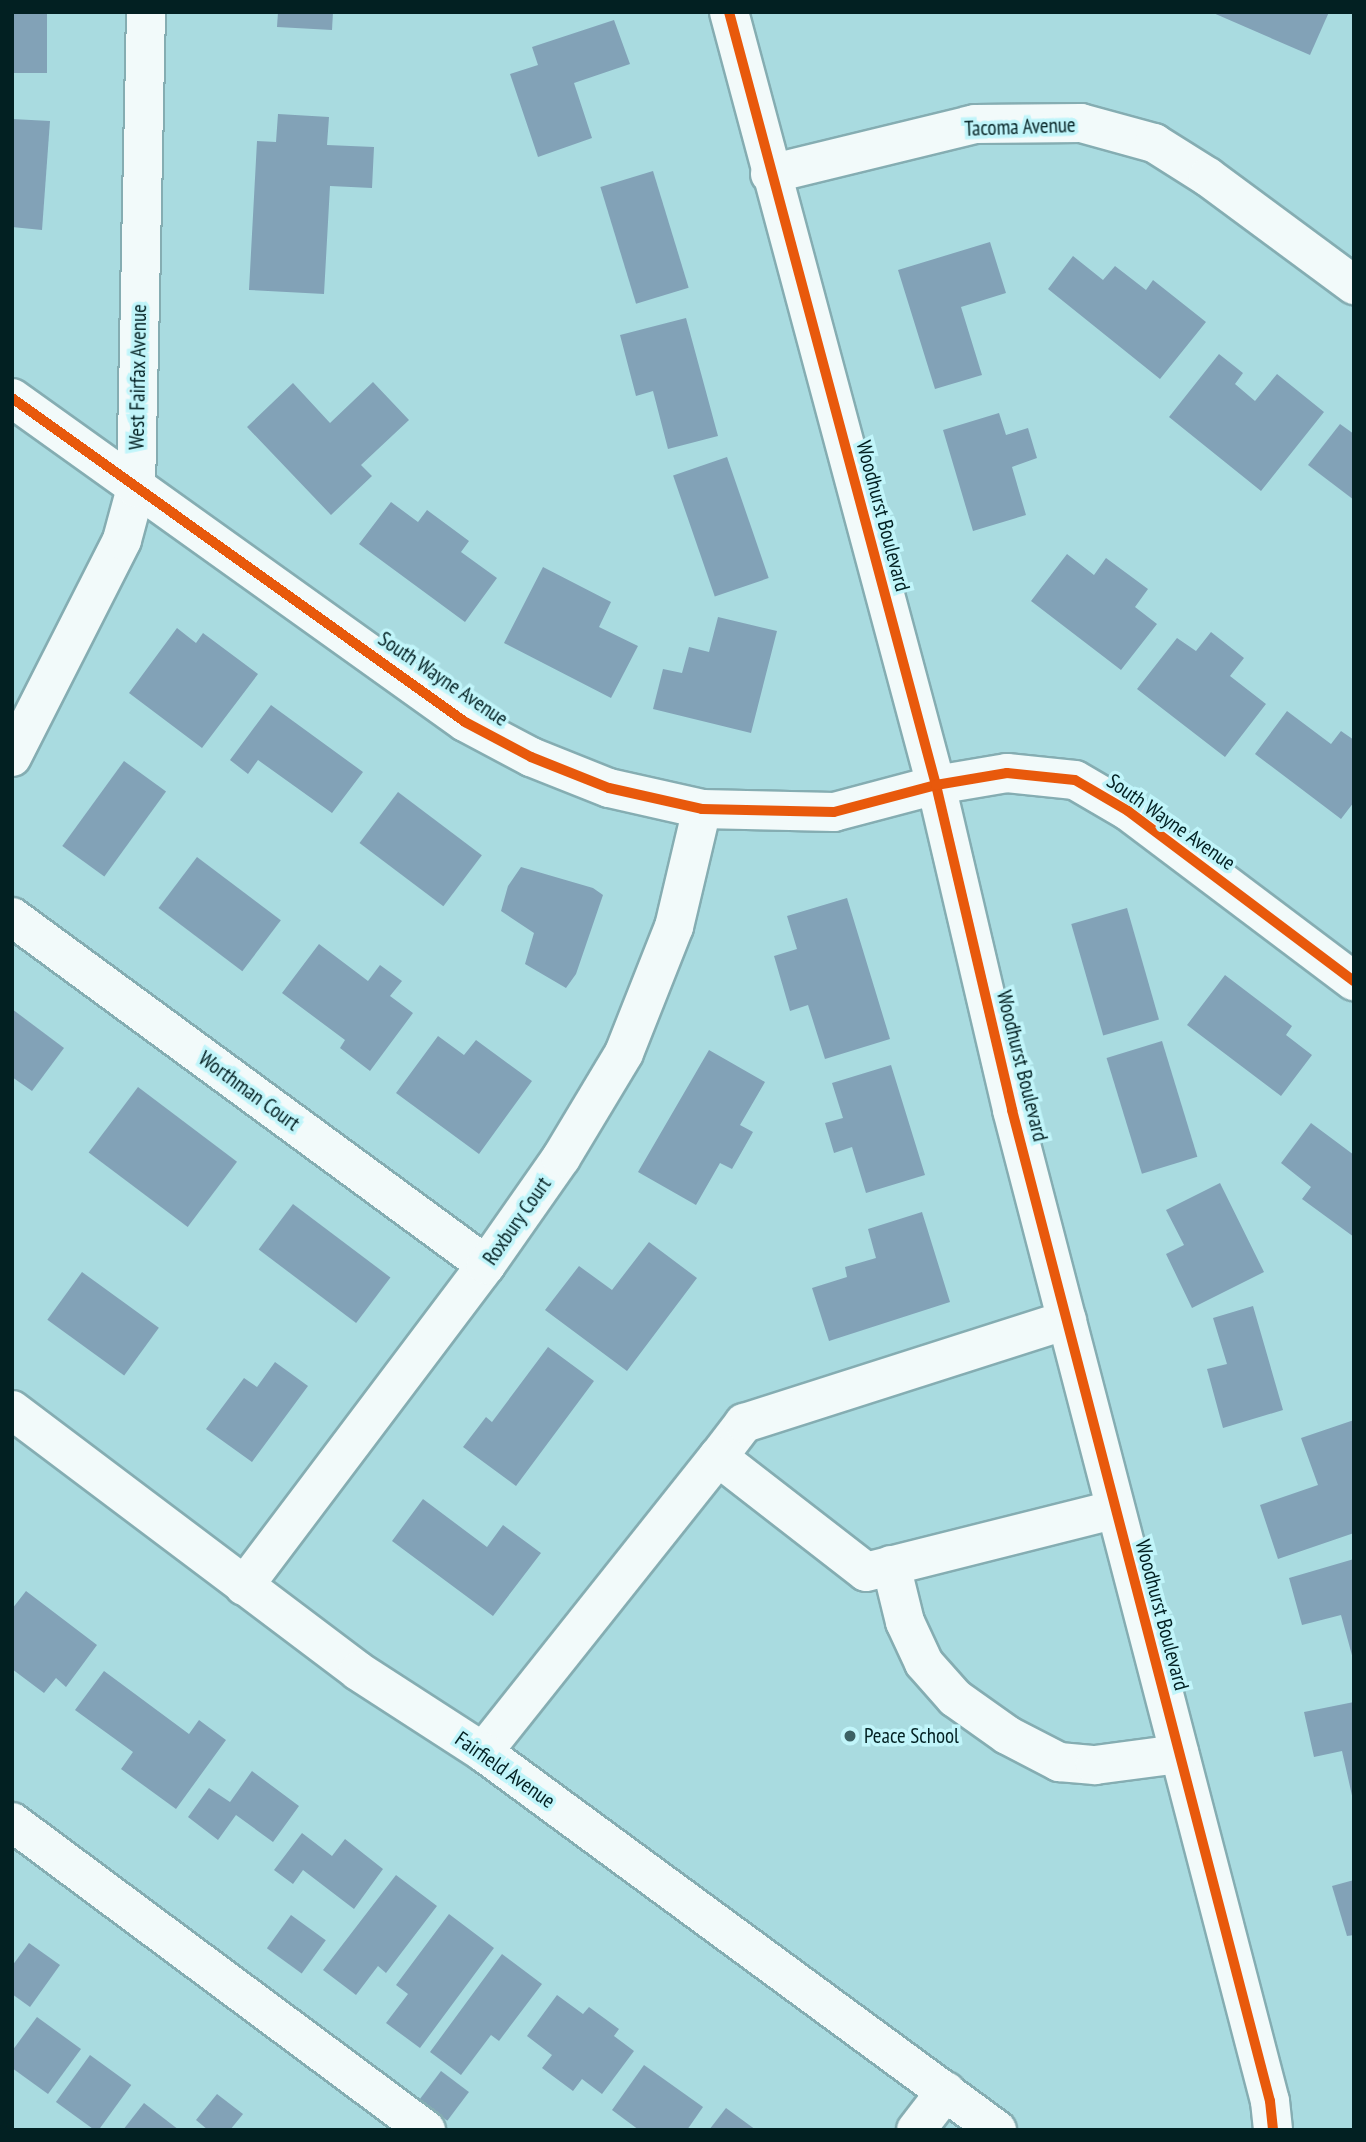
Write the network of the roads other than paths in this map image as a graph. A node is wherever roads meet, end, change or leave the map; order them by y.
1 (146, 12) edge
2 (729, 12) edge
3 (770, 174) junction
4 (1354, 285) edge
5 (12, 398) edge
6 (136, 488) junction
7 (12, 757) edge
8 (936, 785) junction
9 (702, 809) junction
10 (12, 917) edge
11 (1354, 981) edge
12 (486, 1265) junction
13 (1067, 1320) junction
14 (12, 1410) edge
15 (718, 1457) junction
16 (1113, 1510) junction
17 (891, 1565) junction
18 (244, 1586) junction
19 (483, 1752) junction
20 (1180, 1754) junction
21 (12, 1822) edge
22 (946, 2091) junction
23 (426, 2130) edge
24 (916, 2130) edge
25 (997, 2130) edge
26 (1273, 2130) edge

1 - 6 street, West Fairfax Avenue
2 - 3 street, Woodhurst Boulevard
3 - 4 street, Tacoma Avenue
3 - 8 street, Woodhurst Boulevard
5 - 6 street, South Wayne Avenue
6 - 7 street, West Fairfax Avenue
6 - 9 street, South Wayne Avenue
8 - 9 street, South Wayne Avenue
8 - 11 street, South Wayne Avenue
8 - 13 street, Woodhurst Boulevard
9 - 12 street, Roxbury Court
10 - 12 street, Worthman Court
12 - 18 street, Roxbury Court
13 - 15 street
13 - 16 street, Woodhurst Boulevard
14 - 18 street, Fairfield Avenue
15 - 17 street
15 - 19 street
16 - 17 street
16 - 20 street, Woodhurst Boulevard
17 - 20 street
18 - 19 street, Fairfield Avenue
19 - 22 street, Fairfield Avenue
20 - 26 street, Woodhurst Boulevard
21 - 23 street
22 - 24 street
22 - 25 street, Fairfield Avenue

